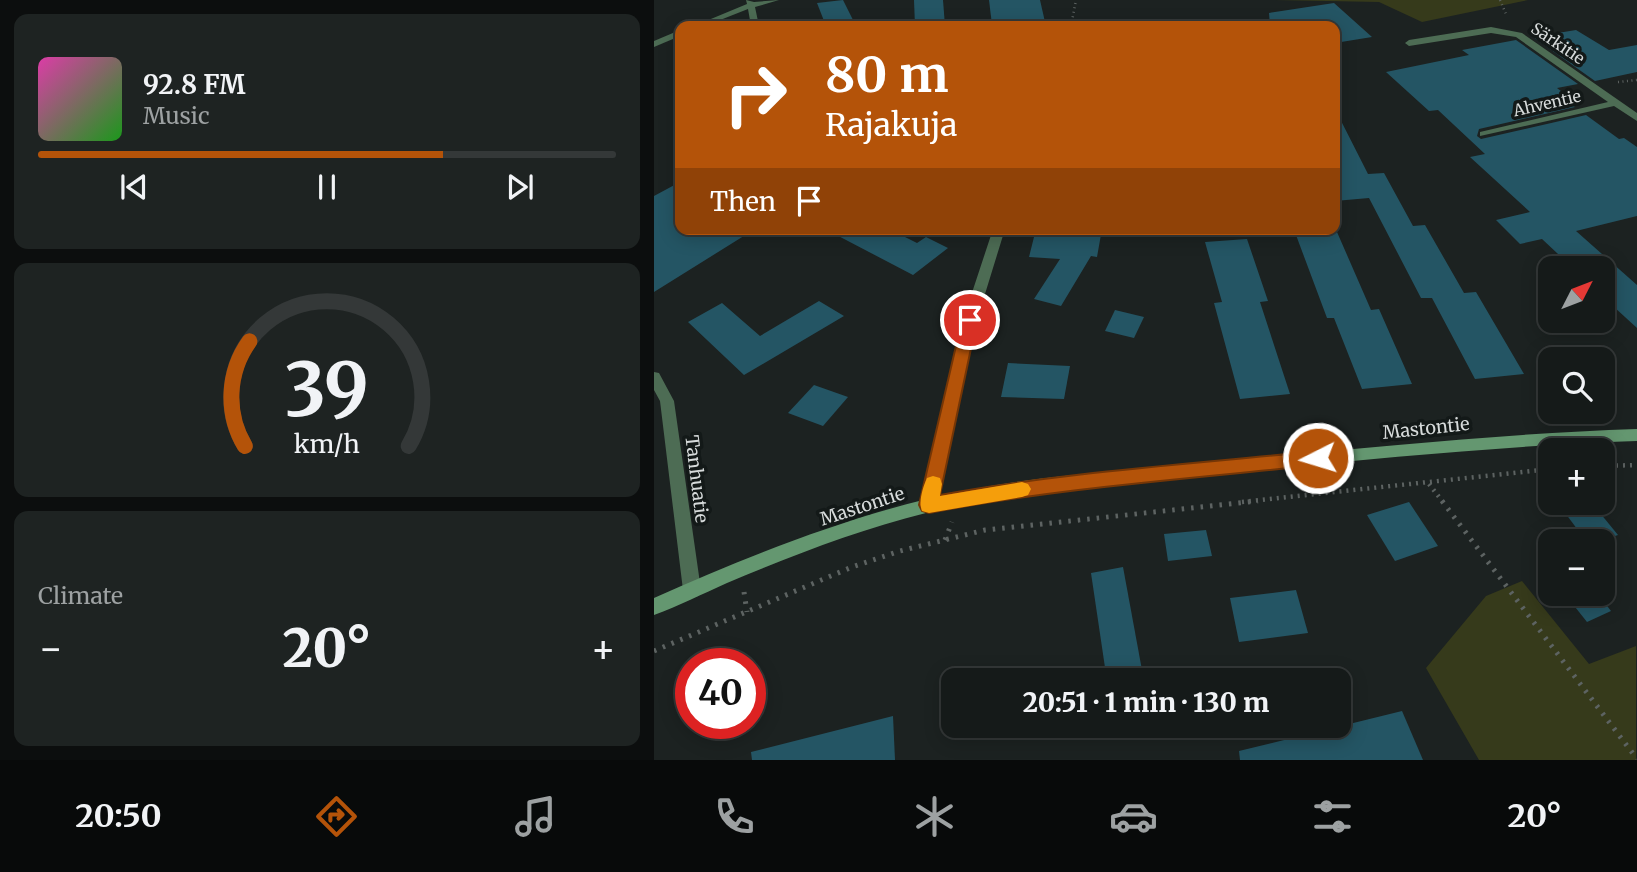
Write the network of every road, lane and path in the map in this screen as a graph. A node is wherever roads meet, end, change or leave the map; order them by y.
1 (775, 0) edge
2 (1076, 0) edge
3 (751, 2) edge
4 (709, 21) edge
5 (754, 21) edge
6 (1072, 21) edge
7 (675, 35) edge
8 (1409, 43) dead end
9 (654, 44) edge
10 (1616, 103) junction
11 (1636, 118) edge
12 (1484, 134) dead end
13 (997, 235) edge
14 (654, 377) edge
15 (661, 403) edge
16 (1636, 435) edge
17 (1636, 465) edge
18 (1615, 466) edge
19 (1538, 470) edge
20 (1428, 483) junction
21 (929, 505) junction
22 (692, 590) junction
23 (654, 607) edge
24 (654, 651) edge
25 (1636, 759) edge

1 - 3 street
2 - 6 path
3 - 4 street
3 - 5 street
7 - 9 street
8 - 10 street, Särkitie
10 - 11 street, Särkitie
10 - 12 street, Ahventie
13 - 21 street
14 - 15 street, Tanhuatie
15 - 22 street, Tanhuatie
16 - 21 street, Mastontie
17 - 18 path
19 - 20 path
20 - 24 path
20 - 25 path
21 - 22 street, Mastontie
22 - 23 street, Mastontie

